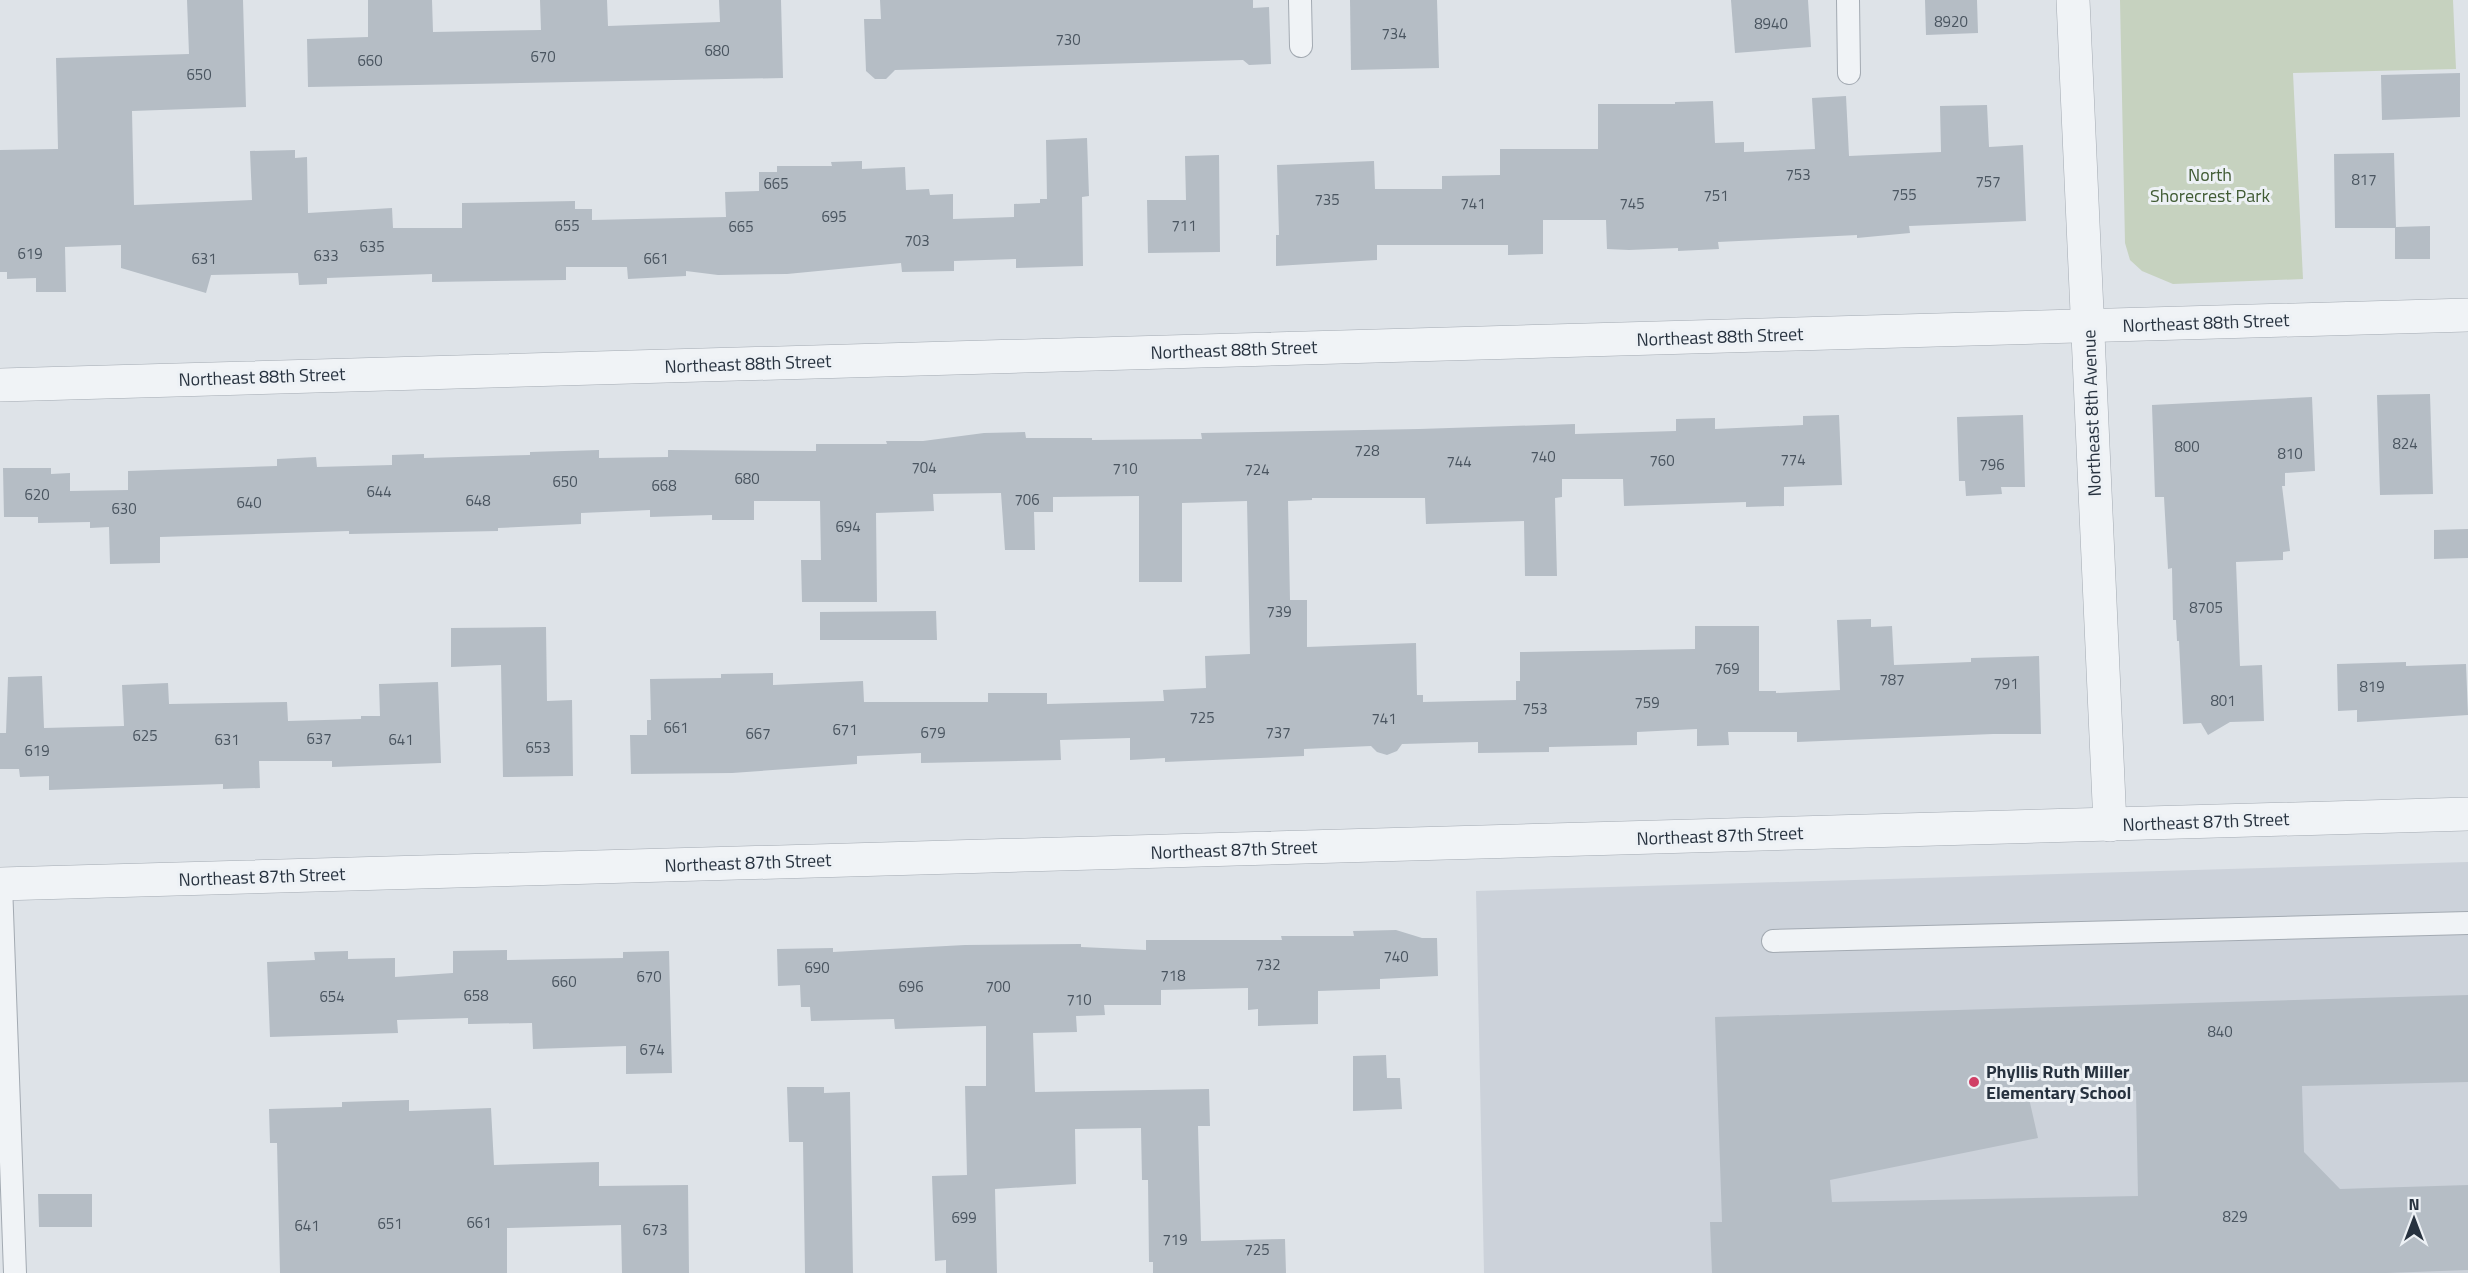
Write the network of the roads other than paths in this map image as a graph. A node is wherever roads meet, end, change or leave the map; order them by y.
1 (1300, 0) edge
2 (1848, 0) edge
3 (2073, 0) edge
4 (1301, 46) dead end
5 (1849, 73) dead end
6 (2468, 315) edge
7 (2088, 327) junction
8 (0, 384) edge
9 (2468, 814) edge
10 (2110, 825) junction
11 (0, 884) edge
12 (2468, 923) edge
13 (1773, 941) dead end
14 (15, 1273) edge

1 - 4 lane
2 - 5 lane
3 - 7 street, Northeast 8th Avenue
6 - 7 street, Northeast 88th Street
7 - 8 street, Northeast 88th Street
7 - 10 street, Northeast 8th Avenue
9 - 10 street, Northeast 87th Street
10 - 11 street, Northeast 87th Street
11 - 14 lane
12 - 13 lane

